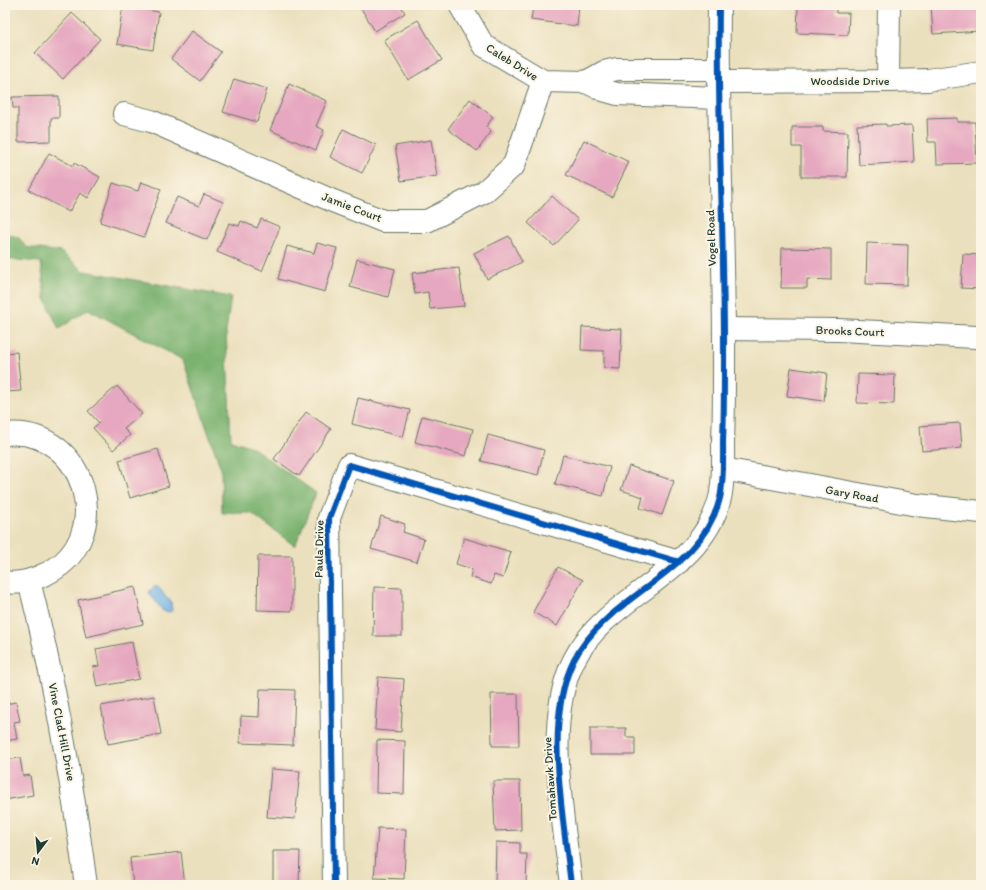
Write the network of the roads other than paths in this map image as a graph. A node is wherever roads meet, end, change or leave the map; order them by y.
1 (460, 5) edge
2 (719, 5) edge
3 (889, 5) edge
4 (981, 72) edge
5 (543, 81) junction
6 (888, 81) junction
7 (586, 82) junction
8 (718, 83) junction
9 (124, 114) dead end
10 (725, 330) junction
11 (976, 338) dead end
12 (5, 434) edge
13 (723, 469) junction
14 (981, 512) edge
15 (679, 562) junction
16 (29, 581) junction
17 (5, 582) edge
18 (86, 885) edge
19 (334, 885) edge
20 (571, 885) edge

1 - 5 street, Caleb Drive
2 - 8 street, Vogel Road
3 - 6 street
4 - 6 street, Woodside Drive
5 - 7 street, Caleb Drive
5 - 9 street, Jamie Court
6 - 8 street, Woodside Drive
7 - 8 street, Caleb Drive
7 - 8 street
8 - 10 street, Vogel Road
10 - 11 street, Brooks Court
10 - 13 street, Vogel Road
12 - 16 street
13 - 14 street, Gary Road
13 - 15 street, Tomahawk Drive
15 - 19 street, Paula Drive
15 - 20 street, Tomahawk Drive
16 - 17 street
16 - 18 street, Vine Clad Hill Drive

